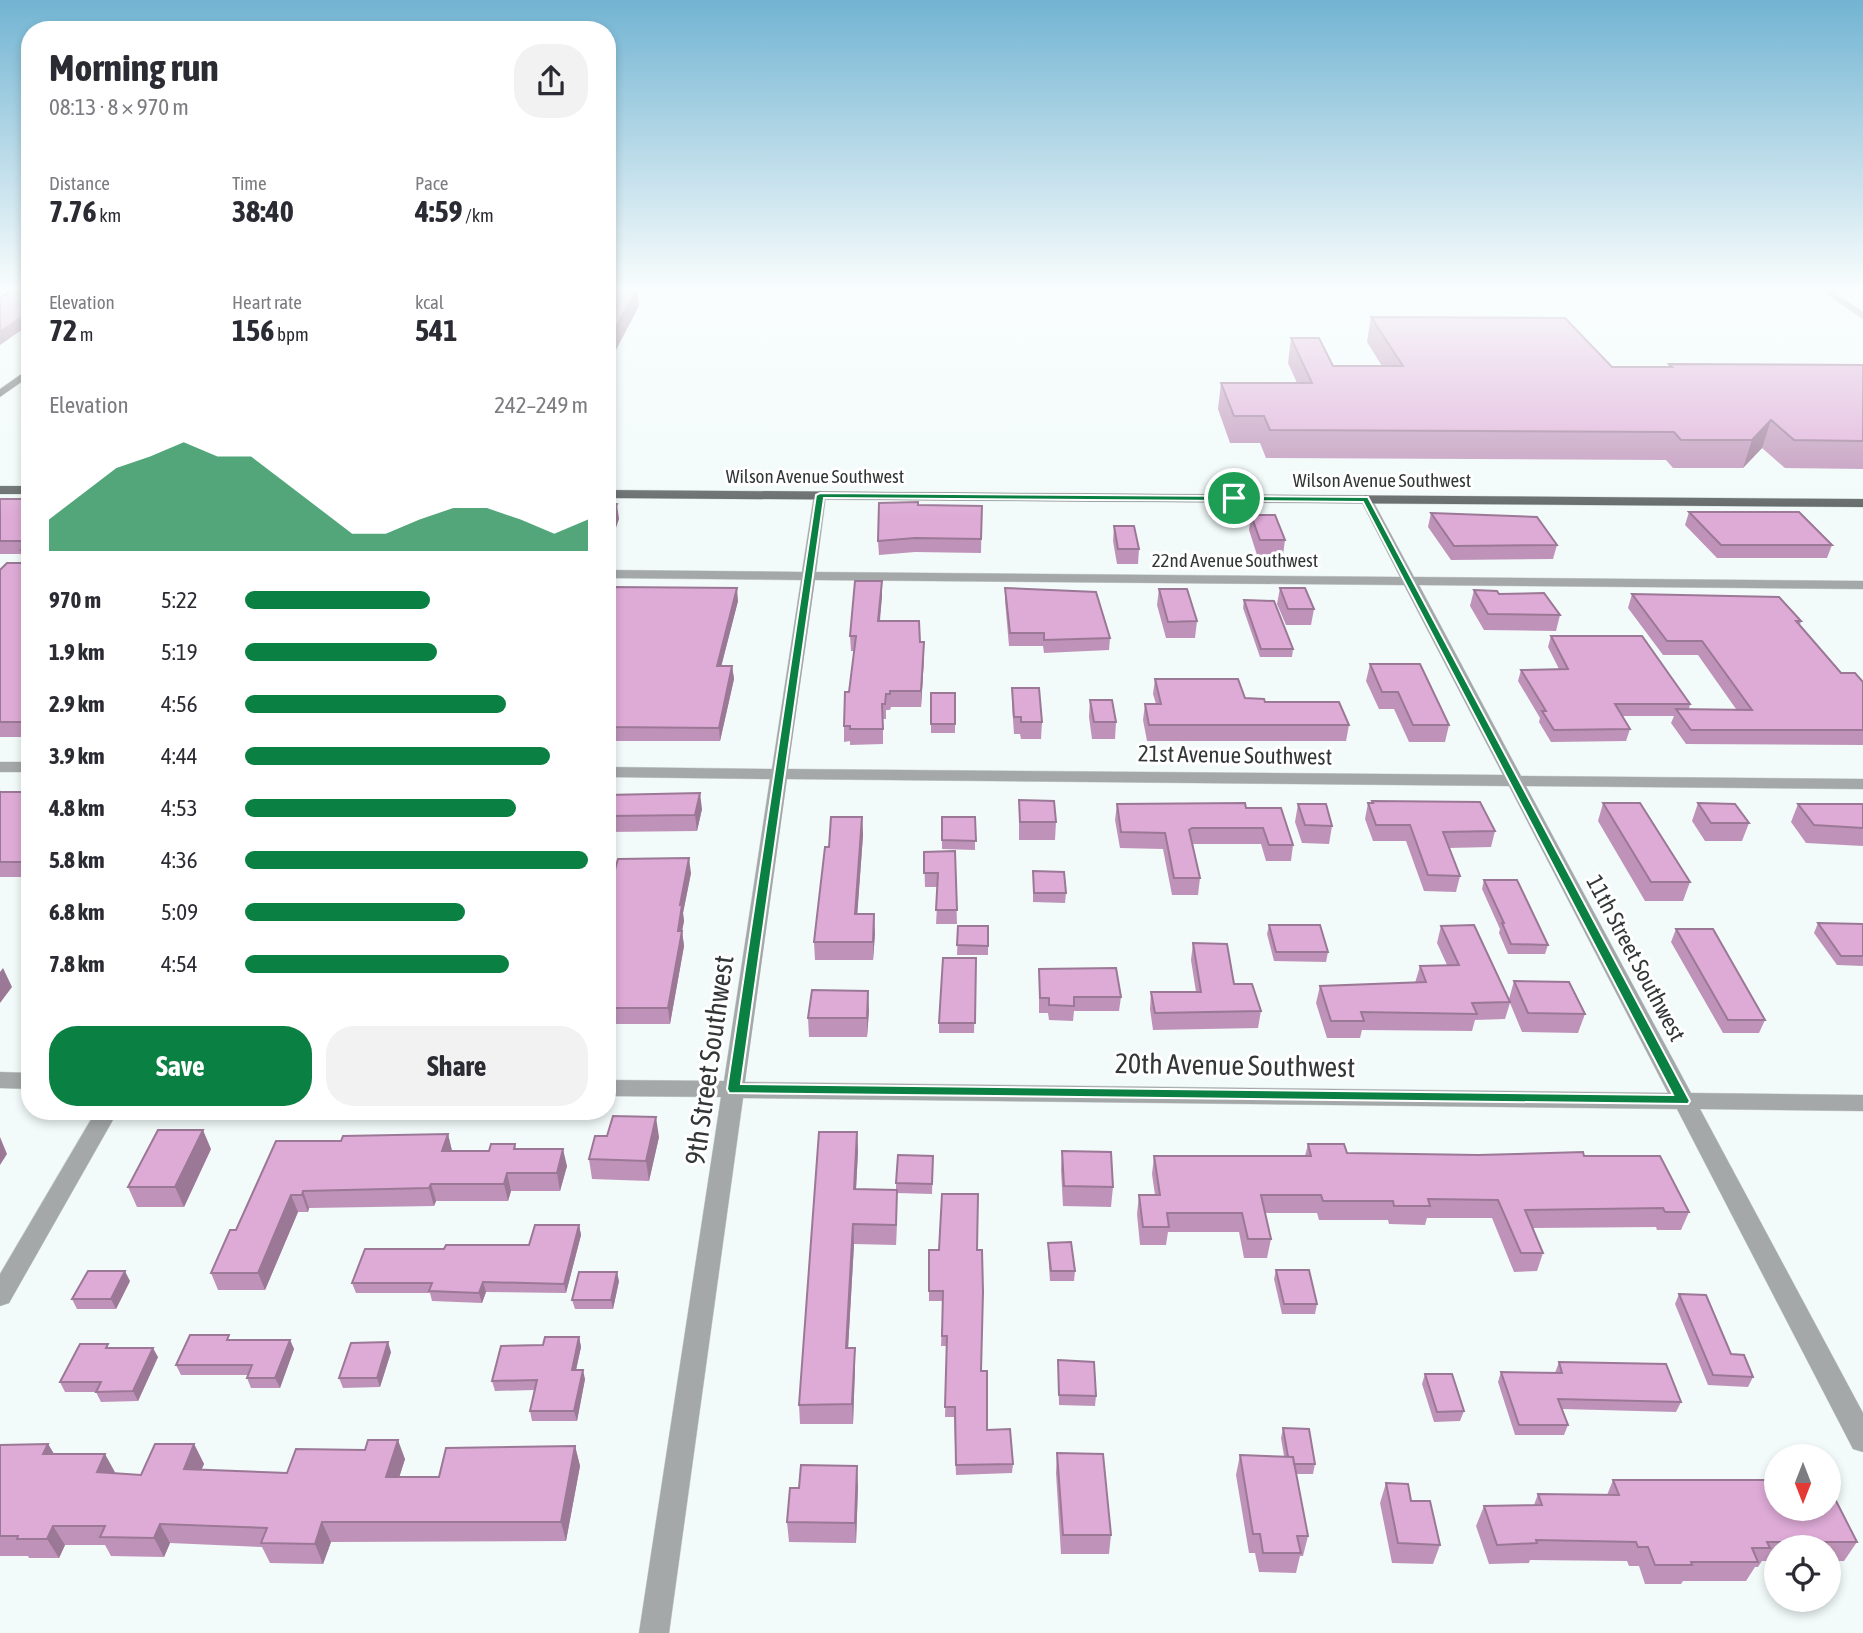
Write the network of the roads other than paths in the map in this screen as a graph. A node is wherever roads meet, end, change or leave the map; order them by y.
1 (21, 378) edge
2 (0, 394) edge
3 (0, 490) edge
4 (21, 490) edge
5 (616, 494) edge
6 (820, 495) junction
7 (1366, 499) junction
8 (1863, 503) edge
9 (616, 574) edge
10 (808, 576) junction
11 (1409, 581) junction
12 (1863, 585) edge
13 (0, 767) edge
14 (21, 768) edge
15 (616, 772) edge
16 (779, 774) junction
17 (1514, 781) junction
18 (1863, 784) edge
19 (0, 1080) edge
20 (21, 1081) edge
21 (616, 1087) edge
22 (734, 1089) junction
23 (1683, 1101) junction
24 (1863, 1102) edge
25 (102, 1120) edge
26 (0, 1296) edge
27 (1863, 1440) edge
28 (654, 1633) edge

1 - 2 main road
3 - 4 main road
5 - 6 main road, Wilson Avenue Southwest
6 - 7 main road, Wilson Avenue Southwest
6 - 10 street, 9th Street Southwest
7 - 8 main road, Wilson Avenue Southwest
7 - 11 street, 11th Street Southwest
9 - 10 street, 22nd Avenue Southwest
10 - 11 street, 22nd Avenue Southwest
10 - 16 street, 9th Street Southwest
11 - 12 street, 22nd Avenue Southwest
11 - 17 street, 11th Street Southwest
13 - 14 street
15 - 16 street, 21st Avenue Southwest
16 - 17 street, 21st Avenue Southwest
16 - 22 street, 9th Street Southwest
17 - 18 street, 21st Avenue Southwest
17 - 23 street, 11th Street Southwest
19 - 20 street
21 - 22 street, 20th Avenue Southwest
22 - 23 street, 20th Avenue Southwest
22 - 28 street, 9th Street Southwest
23 - 24 street, 20th Avenue Southwest
23 - 27 street, 11th Street Southwest
25 - 26 street

